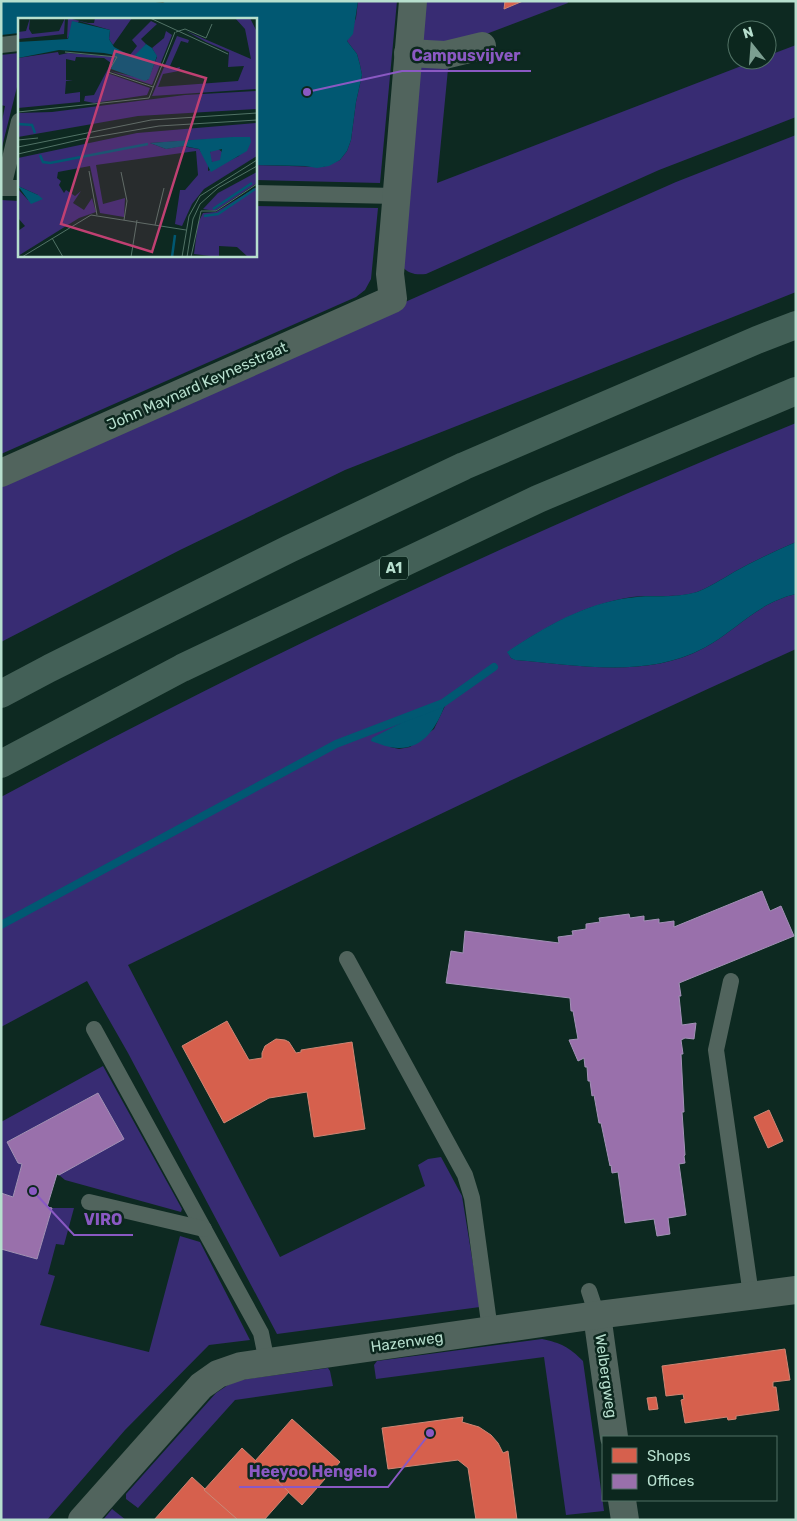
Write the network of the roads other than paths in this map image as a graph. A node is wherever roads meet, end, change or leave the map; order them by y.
1 (413, 1) edge
2 (18, 43) edge
3 (1, 45) edge
4 (482, 46) dead end
5 (408, 53) junction
6 (18, 126) edge
7 (18, 188) edge
8 (256, 193) edge
9 (396, 196) junction
10 (796, 325) edge
11 (796, 391) edge
12 (1, 472) edge
13 (1, 694) edge
14 (1, 764) edge
15 (346, 959) dead end
16 (731, 981) dead end
17 (94, 1029) dead end
18 (89, 1202) dead end
19 (204, 1229) junction
20 (796, 1290) edge
21 (751, 1296) junction
22 (593, 1303) junction
23 (490, 1330) junction
24 (267, 1362) junction
25 (614, 1436) edge
26 (622, 1501) edge
27 (82, 1520) edge
28 (625, 1520) edge

1 - 5 street
2 - 3 lane
4 - 5 street
5 - 9 street
6 - 7 lane
8 - 9 lane
9 - 12 street, John Maynard Keynesstraat
10 - 13 highway
11 - 14 highway, A1
15 - 23 lane
16 - 21 lane
17 - 19 lane
18 - 19 lane
19 - 24 lane
20 - 21 street, Hazenweg
21 - 22 street, Hazenweg
22 - 23 street, Hazenweg
22 - 25 street, Welbergweg
23 - 24 street, Hazenweg
24 - 27 street, Hazenweg
26 - 28 street

